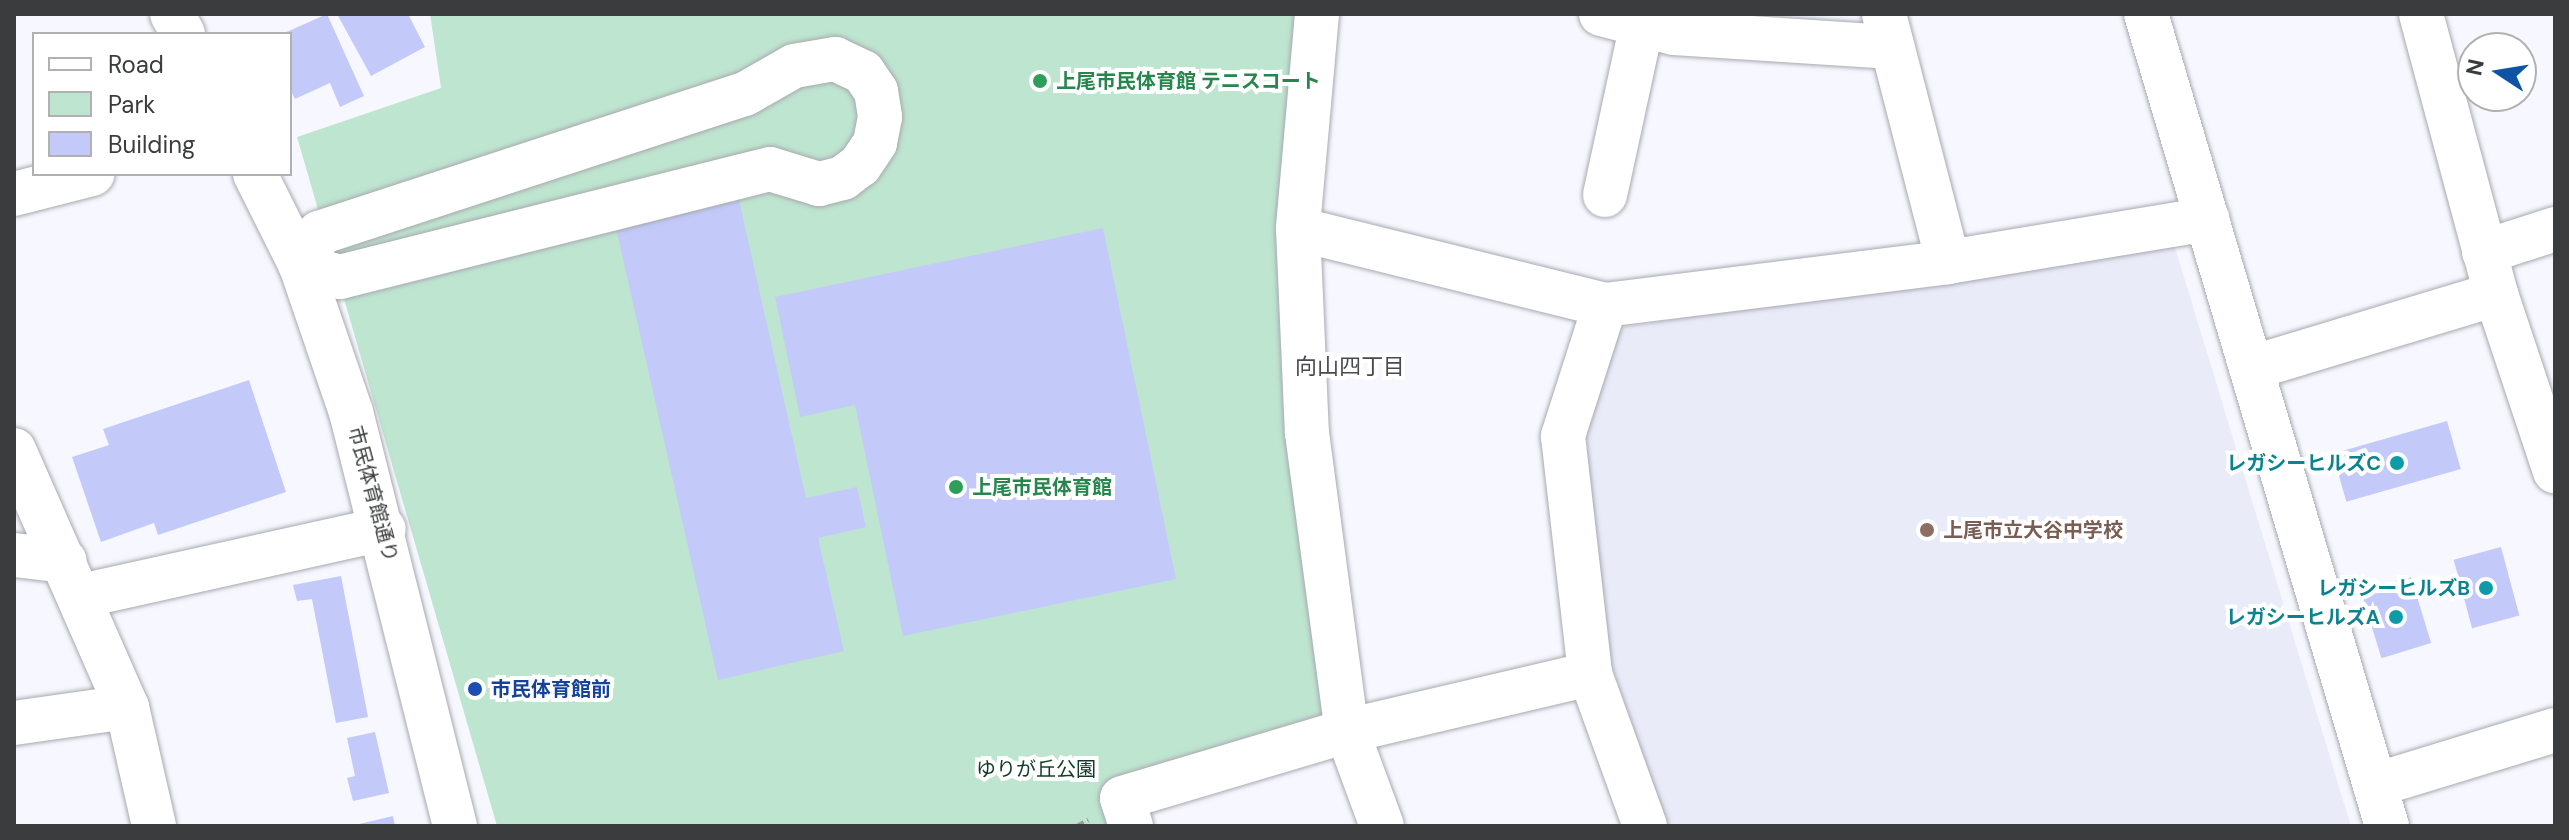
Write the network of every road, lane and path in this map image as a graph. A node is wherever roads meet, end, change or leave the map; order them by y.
1 (172, 14) edge
2 (1317, 14) edge
3 (2146, 14) edge
4 (2421, 14) edge
5 (1622, 19) edge
6 (1888, 31) edge
7 (182, 32) edge
8 (84, 176) edge
9 (256, 176) edge
10 (14, 194) edge
11 (1605, 195) dead end
12 (2207, 219) junction
13 (1298, 229) junction
14 (2555, 229) edge
15 (2484, 252) junction
16 (1948, 262) junction
17 (301, 266) junction
18 (2496, 294) junction
19 (1605, 305) junction
20 (2251, 368) junction
21 (14, 450) edge
22 (2555, 471) edge
23 (384, 529) junction
24 (14, 555) edge
25 (73, 578) junction
26 (1590, 674) junction
27 (127, 707) junction
28 (14, 723) edge
29 (2555, 730) edge
30 (1347, 731) junction
31 (2375, 785) junction
32 (154, 826) edge
33 (455, 826) edge
34 (1131, 826) edge
35 (1382, 826) edge
36 (1645, 826) edge
37 (2387, 826) edge

1 - 7 street
2 - 13 street
3 - 12 street
4 - 15 street
5 - 6 street
5 - 11 street
6 - 16 street
8 - 10 street
9 - 17 street, 市民体育館通り
12 - 16 street
12 - 20 street
13 - 19 street
13 - 30 street
14 - 15 street
15 - 18 street
16 - 19 street
17 - 17 street
17 - 23 street, 市民体育館通り
18 - 20 street
18 - 22 street
19 - 26 street
20 - 31 street
21 - 25 street
23 - 25 street
23 - 33 street, 市民体育館通り
24 - 25 street
25 - 27 street
26 - 30 street
26 - 36 street
27 - 28 street
27 - 32 street
29 - 31 street
30 - 34 street
30 - 35 street
31 - 37 street

